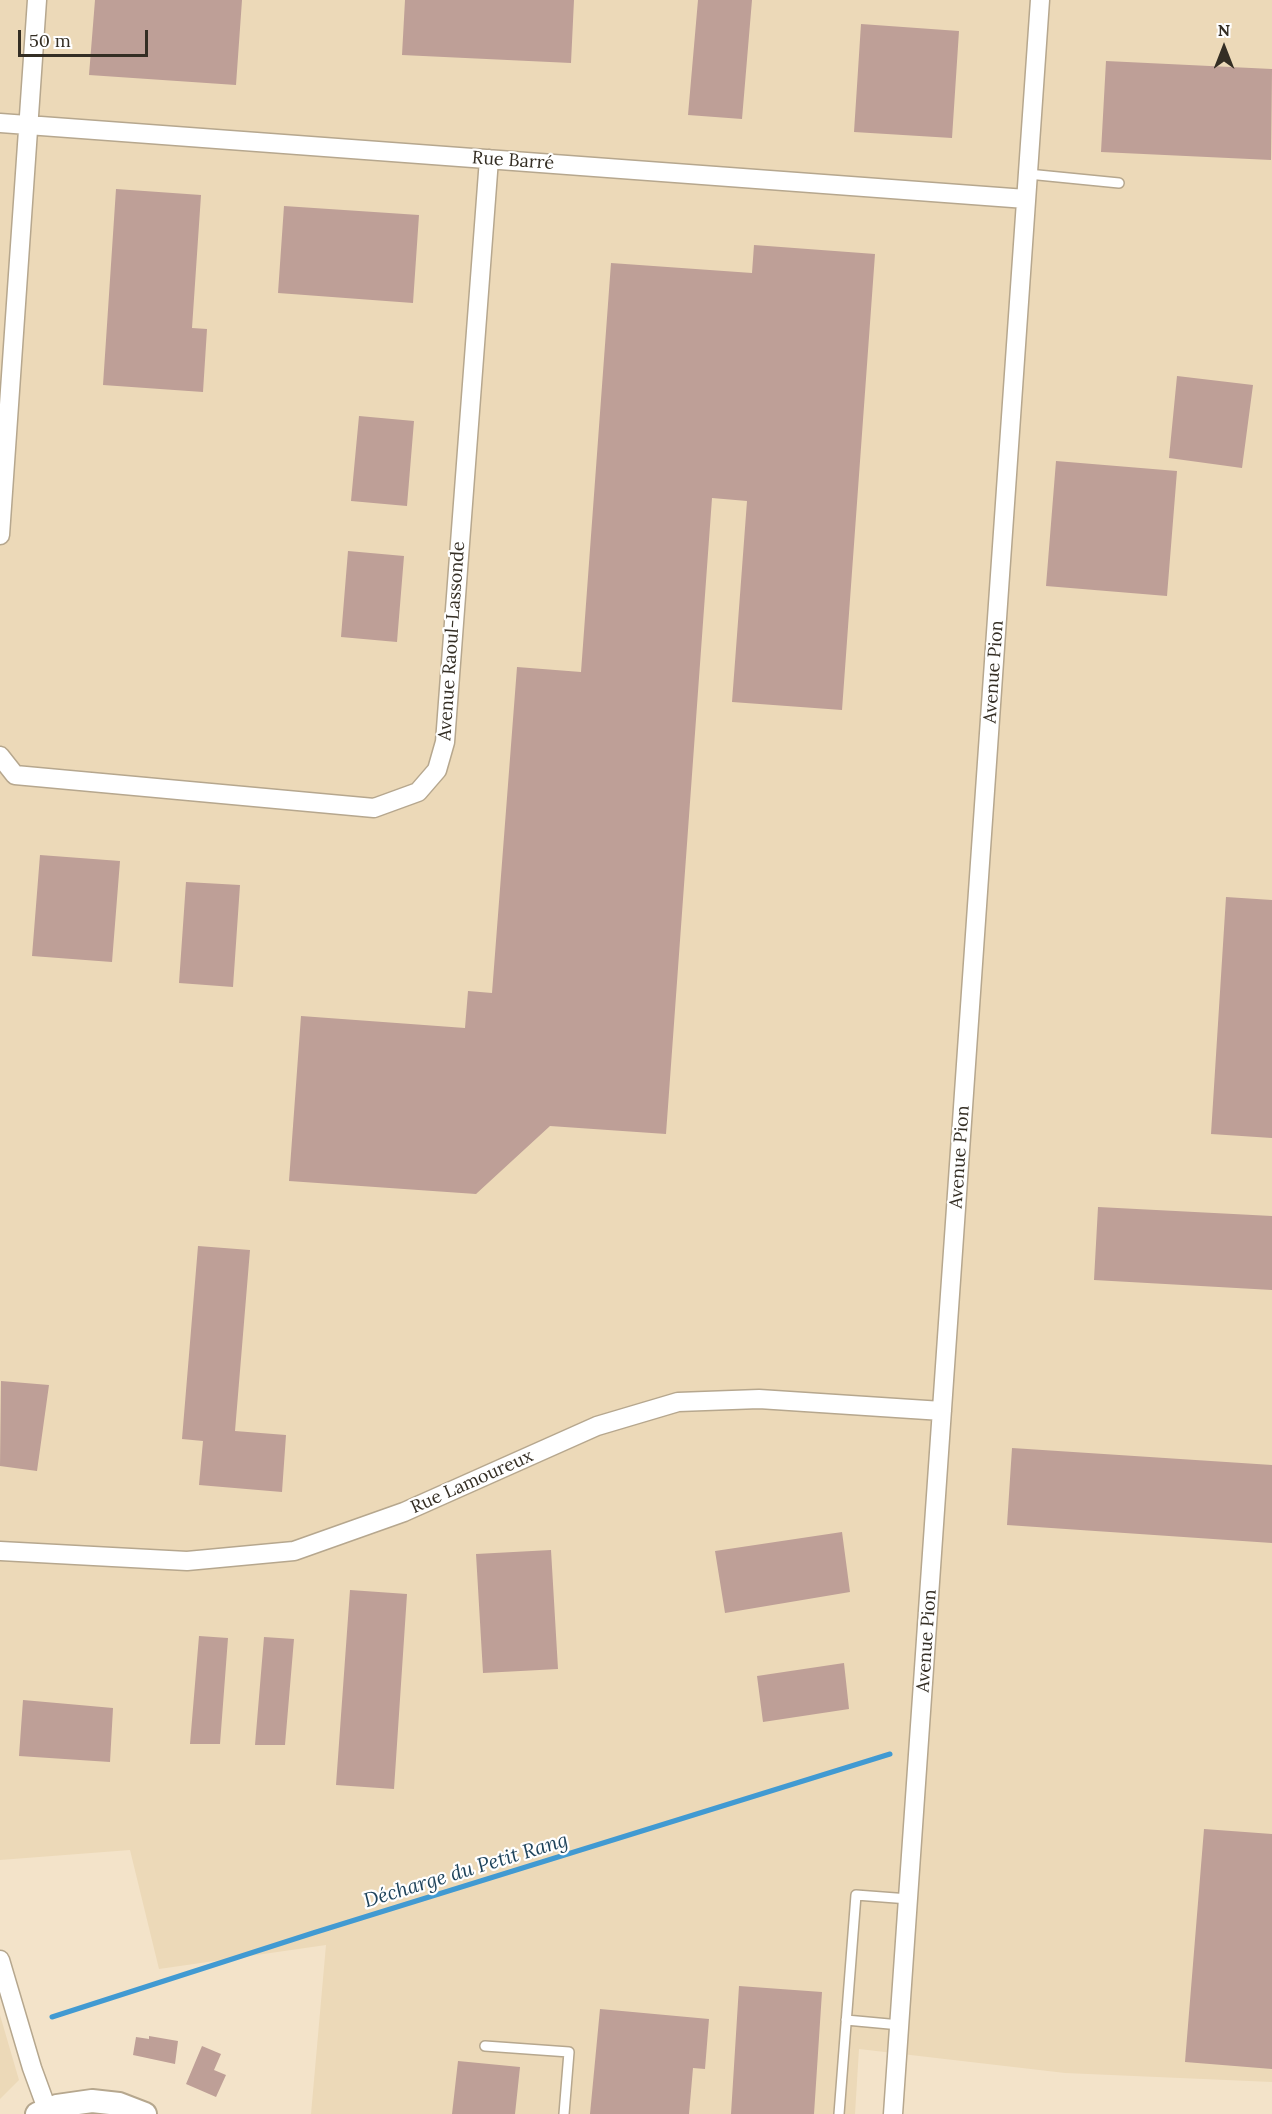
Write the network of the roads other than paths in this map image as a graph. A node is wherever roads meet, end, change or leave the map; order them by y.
1 (37, 0) edge
2 (1040, 0) edge
3 (0, 123) edge
4 (29, 125) junction
5 (489, 159) junction
6 (1028, 174) junction
7 (1119, 183) dead end
8 (1026, 199) junction
9 (0, 535) edge
10 (0, 756) edge
11 (942, 1412) junction
12 (0, 1551) edge
13 (909, 1899) junction
14 (0, 1960) edge
15 (846, 2020) junction
16 (900, 2025) junction
17 (485, 2046) dead end
18 (42, 2111) edge
19 (145, 2114) edge
20 (564, 2114) edge
21 (839, 2114) edge
22 (893, 2114) edge

1 - 4 street
2 - 6 street, Avenue Pion
3 - 4 street, Rue Barré
4 - 5 street, Rue Barré
4 - 9 street
5 - 8 street, Rue Barré
5 - 10 street, Avenue Raoul-Lassonde
6 - 7 lane
6 - 8 street, Avenue Pion
8 - 11 street, Avenue Pion
11 - 12 street, Rue Lamoureux
11 - 13 street, Avenue Pion
13 - 15 lane
13 - 16 street, Avenue Pion
14 - 18 street
15 - 16 lane
15 - 21 lane
16 - 22 street, Avenue Pion
17 - 20 lane
18 - 19 street

